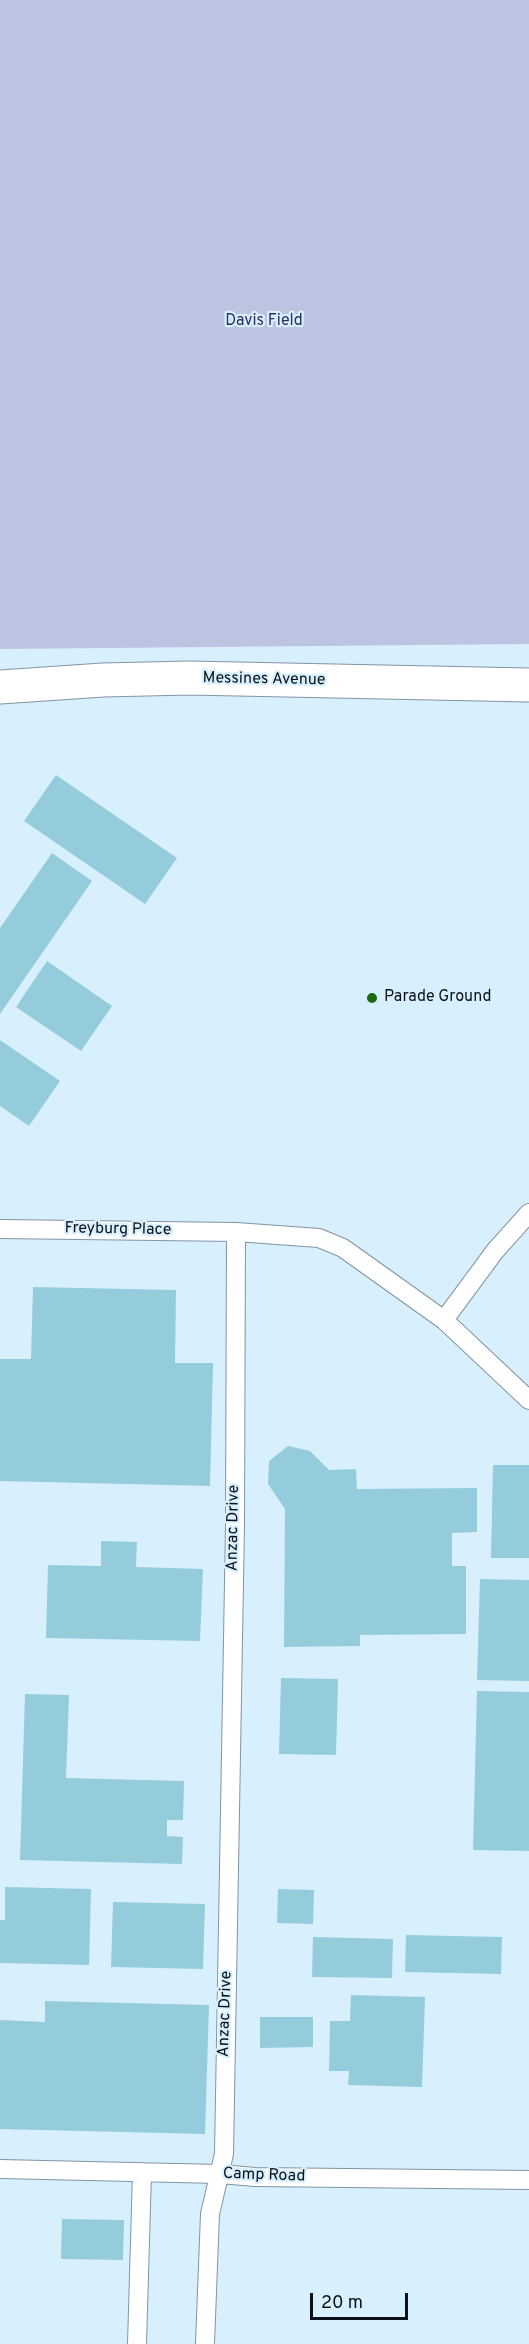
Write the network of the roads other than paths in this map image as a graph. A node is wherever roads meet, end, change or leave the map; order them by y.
1 (529, 685) edge
2 (0, 687) edge
3 (529, 1213) edge
4 (0, 1229) edge
5 (236, 1232) junction
6 (444, 1320) junction
7 (529, 1400) edge
8 (0, 2169) edge
9 (142, 2172) junction
10 (220, 2174) junction
11 (529, 2181) edge
12 (137, 2344) edge
13 (205, 2344) edge

1 - 2 street, Messines Avenue
3 - 6 lane
4 - 5 lane, Freyburg Place
5 - 6 lane
5 - 10 lane, Anzac Drive
6 - 7 lane
8 - 9 lane, Camp Road
9 - 10 lane, Camp Road
9 - 12 lane
10 - 11 lane, Camp Road
10 - 13 lane, Anzac Drive

